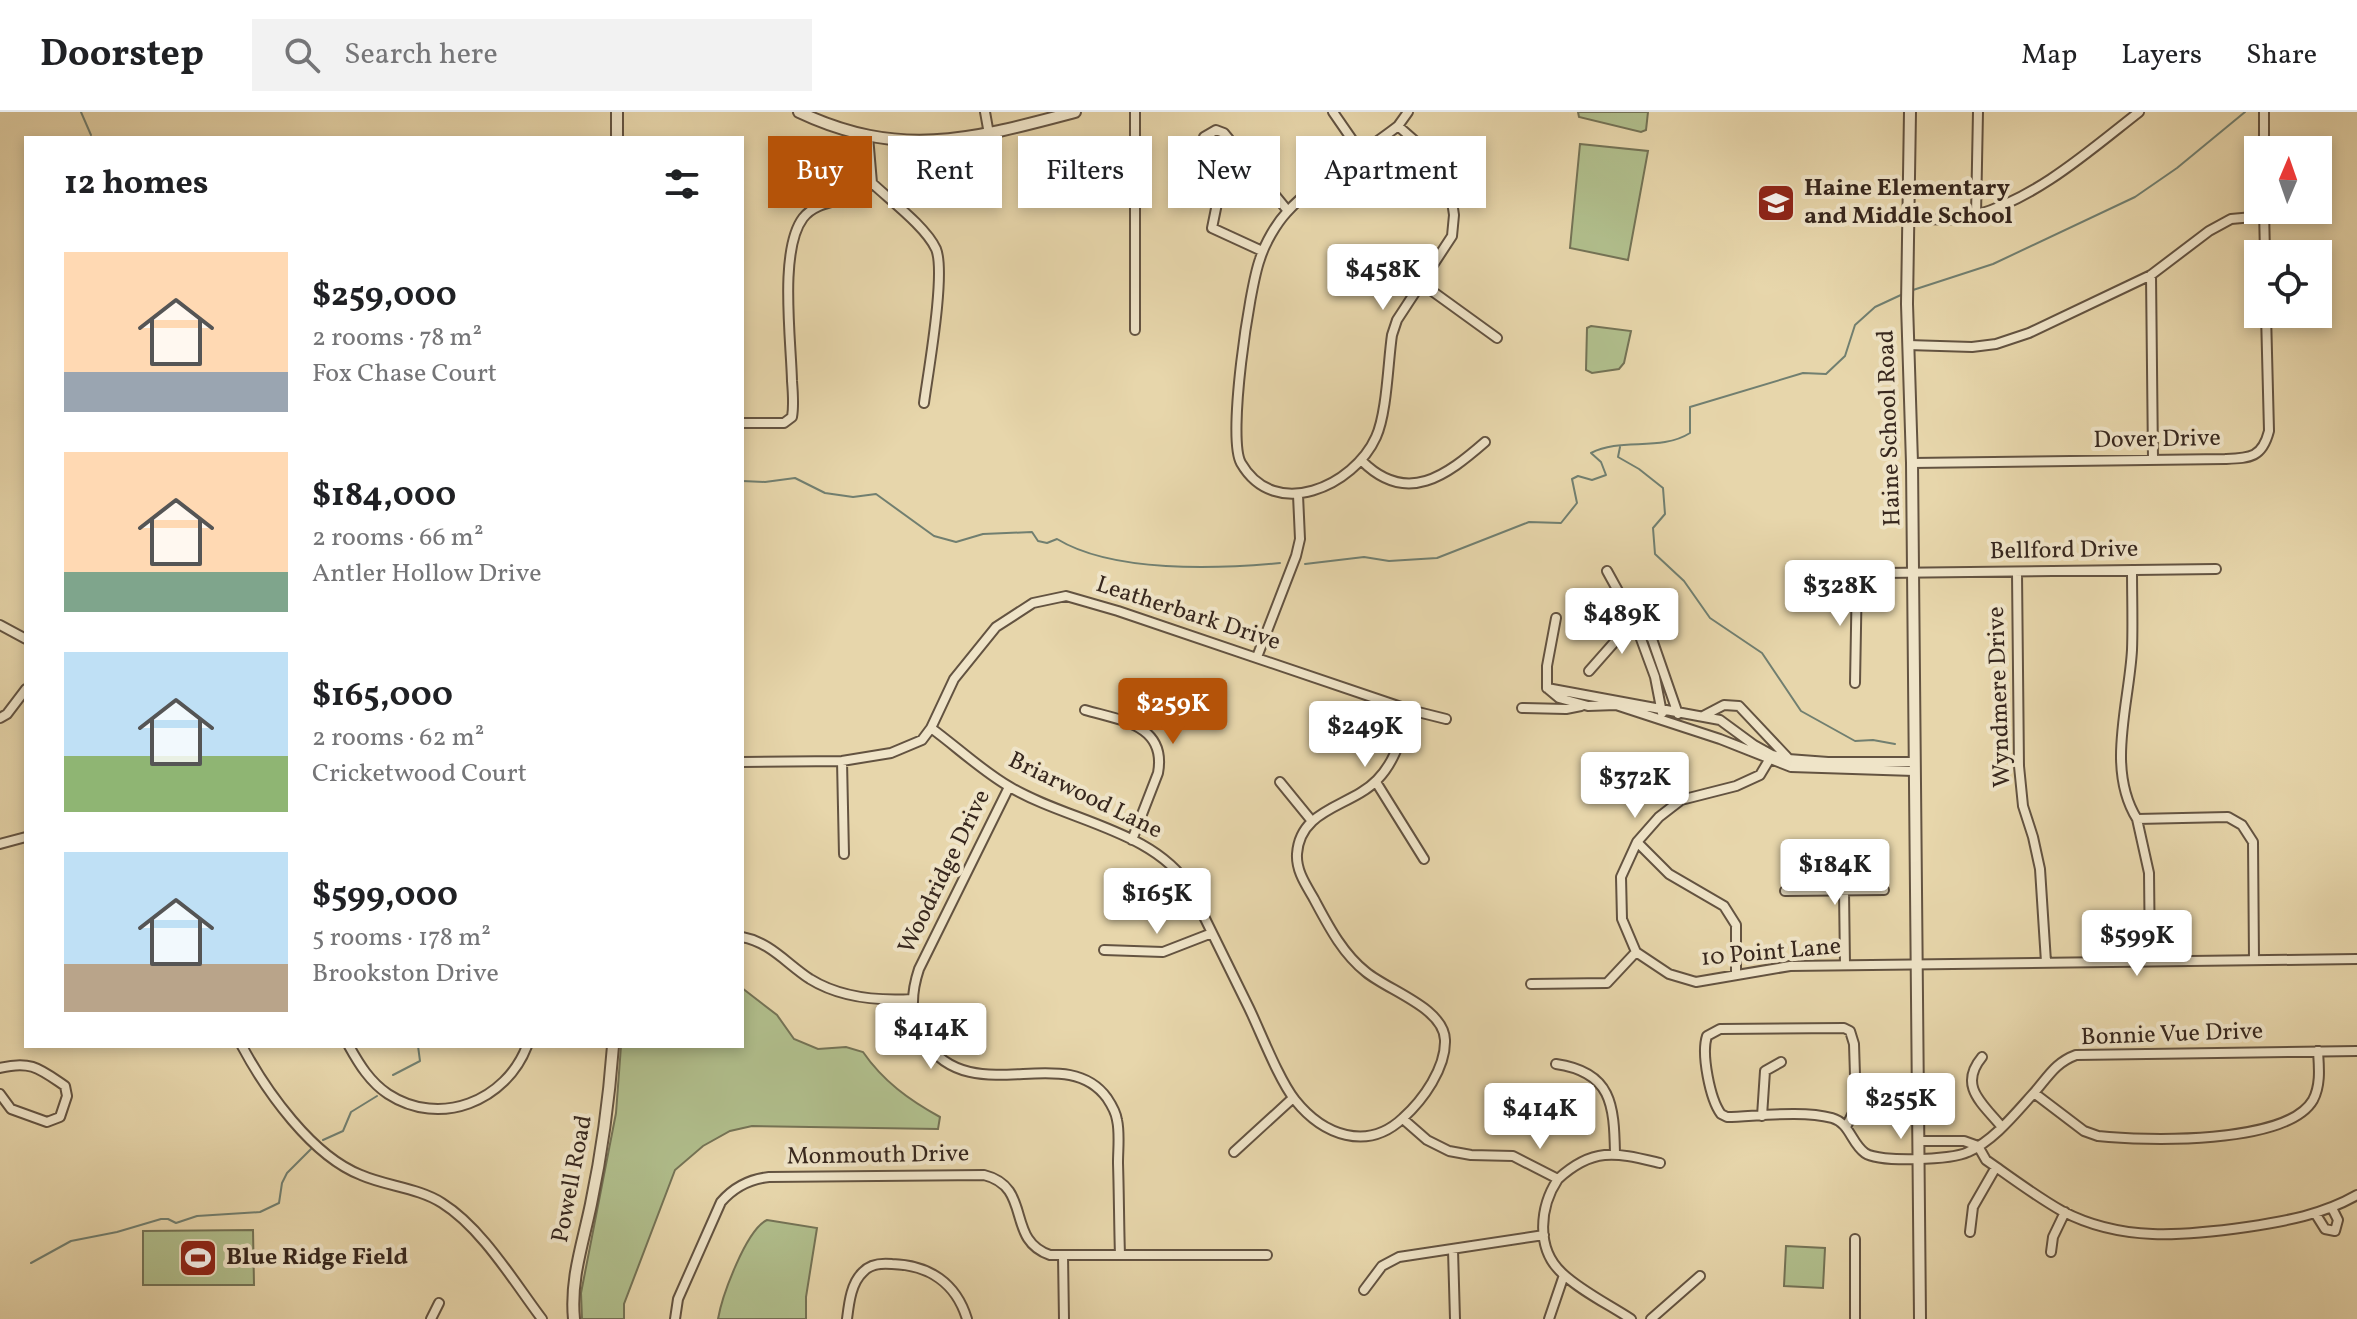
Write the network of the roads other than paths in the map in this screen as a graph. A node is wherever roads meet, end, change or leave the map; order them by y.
1 (617, 112) edge
2 (799, 112) edge
3 (985, 112) edge
4 (1075, 112) edge
5 (1135, 112) edge
6 (1333, 112) edge
7 (1408, 112) edge
8 (1910, 112) edge
9 (1978, 112) edge
10 (2139, 112) edge
11 (2264, 112) edge
12 (1398, 126) junction
13 (989, 134) junction
14 (617, 136) edge
15 (868, 136) edge
16 (872, 136) edge
17 (1206, 136) edge
18 (1226, 136) edge
19 (1350, 136) edge
20 (1385, 136) edge
21 (2264, 136) edge
22 (872, 183) edge
23 (1280, 202) edge
24 (1296, 205) edge
25 (814, 208) edge
26 (1216, 208) edge
27 (1288, 211) junction
28 (1976, 215) junction
29 (2244, 217) edge
30 (1908, 218) junction
31 (1262, 251) junction
32 (2151, 275) junction
33 (1421, 283) junction
34 (2266, 328) edge
35 (1135, 330) dead end
36 (1497, 338) dead end
37 (1908, 345) junction
38 (924, 403) dead end
39 (744, 423) edge
40 (1485, 442) dead end
41 (2153, 459) junction
42 (1362, 461) junction
43 (1912, 463) junction
44 (1298, 495) junction
45 (2216, 569) dead end
46 (2132, 570) junction
47 (1607, 571) dead end
48 (1913, 573) junction
49 (2017, 573) junction
50 (1798, 574) dead end
51 (1857, 574) junction
52 (1556, 618) dead end
53 (1634, 620) junction
54 (0, 625) edge
55 (24, 638) edge
56 (1257, 657) junction
57 (1589, 671) dead end
58 (1855, 683) dead end
59 (1547, 688) junction
60 (24, 692) edge
61 (1594, 696) junction
62 (1583, 705) junction
63 (1522, 708) dead end
64 (1085, 710) dead end
65 (1410, 710) junction
66 (1661, 710) junction
67 (1678, 714) junction
68 (1698, 716) junction
69 (0, 718) edge
70 (1446, 719) dead end
71 (1671, 724) junction
72 (931, 728) junction
73 (1702, 734) junction
74 (1771, 757) junction
75 (1788, 759) junction
76 (842, 761) junction
77 (744, 762) edge
78 (1914, 767) junction
79 (1647, 768) dead end
80 (1280, 782) dead end
81 (1376, 782) junction
82 (1009, 787) junction
83 (1681, 800) junction
84 (2137, 819) junction
85 (1311, 820) junction
86 (24, 838) edge
87 (1132, 840) junction
88 (1637, 842) junction
89 (0, 844) edge
90 (844, 854) dead end
91 (1424, 859) dead end
92 (1884, 890) dead end
93 (1785, 891) dead end
94 (1844, 891) junction
95 (1212, 933) junction
96 (744, 938) edge
97 (1104, 950) dead end
98 (1636, 952) junction
99 (2357, 959) edge
100 (2254, 960) junction
101 (2150, 961) junction
102 (2046, 962) junction
103 (1917, 963) junction
104 (1845, 965) junction
105 (1736, 974) junction
106 (1531, 984) dead end
107 (912, 999) junction
108 (243, 1048) edge
109 (350, 1048) edge
110 (526, 1048) edge
111 (613, 1048) edge
112 (2318, 1051) junction
113 (2357, 1051) edge
114 (1982, 1057) dead end
115 (1781, 1062) dead end
116 (1556, 1064) dead end
117 (0, 1068) edge
118 (2034, 1093) junction
119 (0, 1094) edge
120 (1293, 1098) junction
121 (1762, 1116) junction
122 (1403, 1119) junction
123 (2001, 1126) junction
124 (1846, 1127) junction
125 (1918, 1141) junction
126 (1978, 1146) junction
127 (1234, 1152) dead end
128 (1615, 1153) junction
129 (1918, 1159) junction
130 (1660, 1163) dead end
131 (1996, 1167) junction
132 (1558, 1179) junction
133 (2357, 1195) edge
134 (2332, 1208) junction
135 (2065, 1212) junction
136 (2315, 1213) junction
137 (1970, 1232) dead end
138 (1544, 1235) junction
139 (1855, 1239) dead end
140 (1453, 1250) junction
141 (2051, 1252) dead end
142 (1120, 1255) junction
143 (1267, 1255) dead end
144 (1063, 1256) junction
145 (1564, 1275) junction
146 (1700, 1276) dead end
147 (1364, 1290) dead end
148 (439, 1303) dead end
149 (431, 1319) edge
150 (542, 1319) edge
151 (574, 1319) edge
152 (675, 1319) edge
153 (847, 1319) edge
154 (967, 1319) edge
155 (1064, 1319) edge
156 (1455, 1319) edge
157 (1549, 1319) edge
158 (1631, 1319) edge
159 (1651, 1319) edge
160 (1855, 1319) edge
161 (1920, 1319) edge

1 - 14 street
2 - 15 street
3 - 13 street
4 - 13 street
5 - 35 street
6 - 19 street
7 - 12 street
8 - 30 street, Haine School Road
9 - 28 street
10 - 28 street
11 - 21 street
12 - 20 street
12 - 33 street
13 - 16 street
17 - 18 street
22 - 38 street
23 - 27 street
24 - 27 street
25 - 39 street
26 - 31 street
27 - 31 street
28 - 30 street
29 - 32 street
30 - 37 street, Haine School Road
31 - 44 street
32 - 37 street
32 - 41 street
33 - 36 street
33 - 42 street
34 - 41 street, Dover Drive
37 - 43 street, Haine School Road
40 - 42 street
41 - 43 street, Dover Drive
42 - 44 street
43 - 48 street, Haine School Road
44 - 56 street
45 - 46 street, Bellford Drive
46 - 49 street, Bellford Drive
46 - 84 street
47 - 53 street
48 - 49 street, Bellford Drive
48 - 51 street, Bellford Drive
48 - 78 street, Haine School Road
49 - 102 street, Wyndmere Drive
50 - 51 street, Bellford Drive
51 - 58 street
52 - 59 street
53 - 57 street
53 - 66 street
53 - 67 street
54 - 55 street
56 - 65 street, Leatherbark Drive
56 - 72 street, Leatherbark Drive
59 - 61 street
59 - 62 street
60 - 69 street
61 - 62 street
61 - 66 street
62 - 63 street
62 - 71 street
64 - 87 street
65 - 70 street, Leatherbark Drive
65 - 81 street
66 - 67 street
66 - 71 street
67 - 68 street
68 - 73 street
68 - 74 street
68 - 75 street
71 - 73 street
72 - 76 street
72 - 82 street, Briarwood Lane
73 - 74 street
74 - 75 street
74 - 78 street
74 - 83 street
75 - 78 street
76 - 77 street
76 - 90 street
78 - 103 street, Haine School Road
79 - 83 street
80 - 85 street
81 - 85 street
81 - 91 street
82 - 87 street, Briarwood Lane
82 - 107 street, Woodridge Drive
83 - 88 street
84 - 100 street
84 - 101 street
85 - 122 street, Briarwood Lane
86 - 89 street
87 - 95 street, Briarwood Lane
88 - 98 street
88 - 105 street
92 - 94 street
93 - 94 street
94 - 104 street
95 - 97 street
95 - 120 street, Briarwood Lane
96 - 107 street
98 - 105 street, 10 Point Lane
98 - 106 street
99 - 100 street, 10 Point Lane
100 - 101 street, 10 Point Lane
101 - 102 street, 10 Point Lane
102 - 103 street, 10 Point Lane
103 - 104 street, 10 Point Lane
103 - 125 street, Haine School Road
104 - 105 street, 10 Point Lane
107 - 142 street
108 - 150 street
109 - 110 street
111 - 151 street, Powell Road
112 - 113 street, Bonnie Vue Drive
112 - 118 street, Bonnie Vue Drive
112 - 118 street
114 - 123 street
115 - 121 street
116 - 128 street
117 - 119 street
118 - 123 street, Bonnie Vue Drive
120 - 122 street, Briarwood Lane
120 - 127 street
121 - 124 street
121 - 124 street
122 - 132 street
123 - 126 street, Bonnie Vue Drive
124 - 129 street, Bonnie Vue Drive
125 - 126 street
125 - 129 street, Haine School Road
126 - 129 street, Bonnie Vue Drive
126 - 131 street
128 - 130 street
128 - 132 street
129 - 161 street, Haine School Road
131 - 135 street
131 - 137 street
132 - 138 street
133 - 134 street
134 - 136 street
134 - 136 street
135 - 136 street
135 - 141 street
138 - 140 street
138 - 145 street
139 - 160 street
140 - 147 street
140 - 156 street
142 - 143 street, Monmouth Drive
142 - 144 street, Monmouth Drive
144 - 152 street, Monmouth Drive
144 - 155 street
145 - 157 street
145 - 158 street
146 - 159 street
148 - 149 street
153 - 154 street

